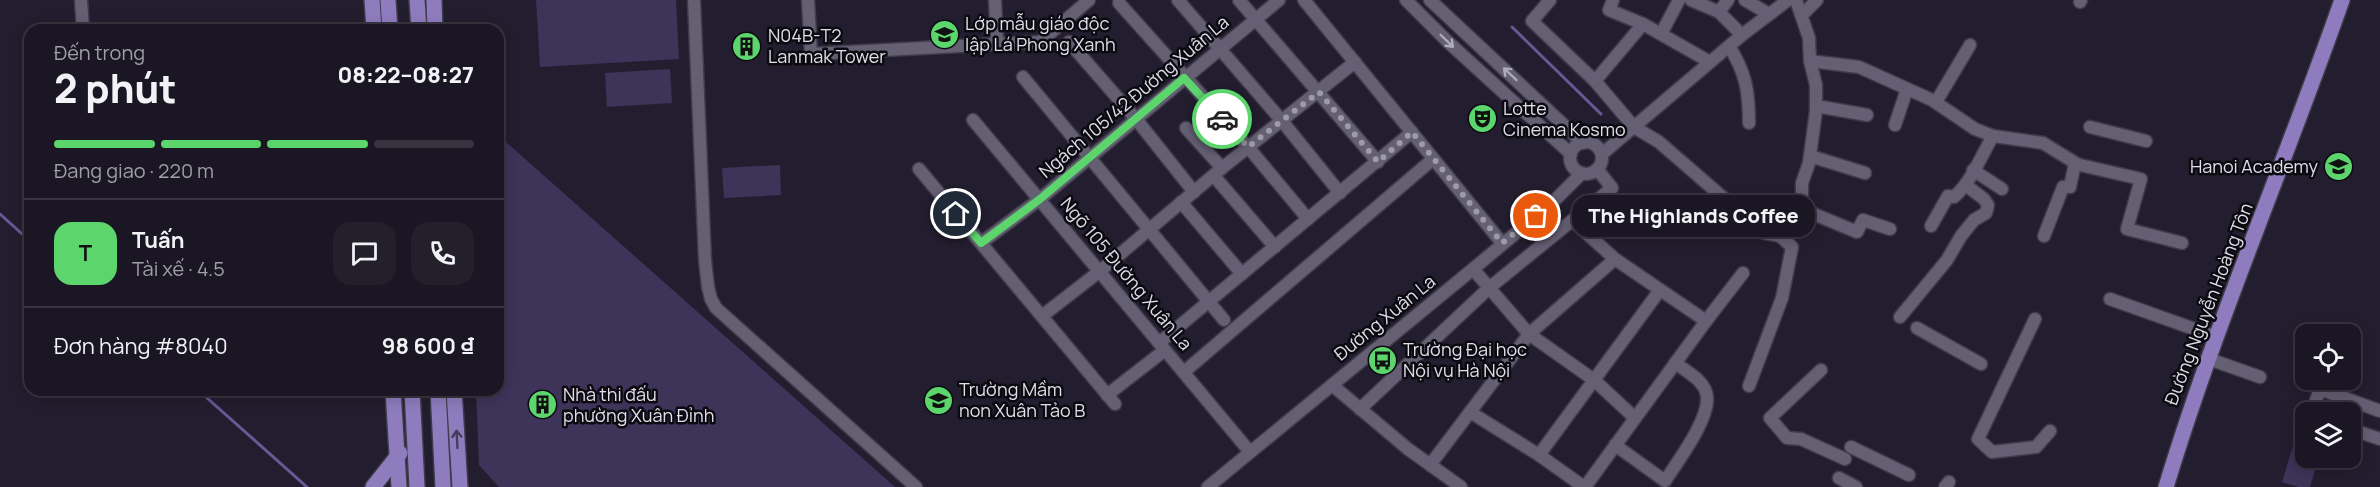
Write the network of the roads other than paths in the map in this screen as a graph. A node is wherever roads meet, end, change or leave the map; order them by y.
1 (81, 0) edge
2 (372, 0) edge
3 (388, 0) edge
4 (417, 0) edge
5 (434, 0) edge
6 (694, 0) edge
7 (808, 0) edge
8 (995, 0) edge
9 (1089, 0) edge
10 (1178, 0) edge
11 (1239, 0) edge
12 (1279, 0) edge
13 (1304, 0) edge
14 (1406, 0) edge
15 (1430, 0) edge
16 (1550, 0) edge
17 (1613, 0) edge
18 (1679, 0) edge
19 (1691, 0) edge
20 (1728, 0) edge
21 (1745, 0) edge
22 (1788, 0) edge
23 (1796, 0) edge
24 (1816, 0) edge
25 (2342, 0) edge
26 (1119, 3) dead end
27 (1719, 12) junction
28 (1769, 14) junction
29 (1802, 15) junction
30 (1256, 19) junction
31 (83, 24) edge
32 (374, 24) edge
33 (390, 24) edge
34 (419, 24) edge
35 (435, 24) edge
36 (1643, 24) junction
37 (1661, 34) junction
38 (1742, 35) junction
39 (1069, 42) dead end
40 (997, 44) junction
41 (1970, 45) dead end
42 (1729, 46) junction
43 (1220, 50) junction
44 (1810, 61) junction
45 (1355, 62) junction
46 (1710, 62) junction
47 (1023, 77) dead end
48 (1184, 78) junction
49 (1595, 81) junction
50 (1907, 89) junction
51 (1319, 92) junction
52 (1936, 102) junction
53 (1816, 106) junction
54 (1867, 115) dead end
55 (1136, 119) junction
56 (974, 120) dead end
57 (1282, 121) junction
58 (1749, 123) dead end
59 (1895, 125) dead end
60 (1634, 127) junction
61 (2090, 127) dead end
62 (1186, 128) dead end
63 (1412, 132) junction
64 (1993, 136) junction
65 (2146, 141) dead end
66 (1583, 143) junction
67 (1248, 147) junction
68 (1571, 154) junction
69 (1602, 154) junction
70 (1810, 156) junction
71 (1090, 158) junction
72 (1433, 159) junction
73 (1378, 162) junction
74 (2077, 164) junction
75 (919, 169) dead end
76 (1597, 169) junction
77 (1973, 170) junction
78 (1218, 172) junction
79 (1582, 173) junction
80 (1865, 173) dead end
81 (1967, 186) junction
82 (2002, 189) dead end
83 (1194, 192) junction
84 (1340, 193) junction
85 (1040, 199) junction
86 (1181, 202) junction
87 (1797, 207) junction
88 (1308, 219) junction
89 (1573, 221) junction
90 (1931, 226) dead end
91 (1150, 229) junction
92 (1890, 229) dead end
93 (1780, 236) junction
94 (2044, 236) dead end
95 (981, 243) junction
96 (1502, 243) junction
97 (2182, 243) dead end
98 (1275, 247) junction
99 (1615, 259) junction
100 (1473, 269) junction
101 (1100, 271) junction
102 (1743, 273) dead end
103 (1242, 274) junction
104 (1489, 288) junction
105 (1660, 290) junction
106 (2110, 299) dead end
107 (1209, 302) junction
108 (1042, 316) junction
109 (1900, 317) dead end
110 (2035, 319) dead end
111 (1224, 320) dead end
112 (1706, 321) junction
113 (1917, 328) dead end
114 (1529, 334) junction
115 (2217, 337) junction
116 (1162, 346) junction
117 (2209, 359) junction
118 (1675, 363) junction
119 (1981, 364) dead end
120 (1821, 370) dead end
121 (1184, 372) junction
122 (2260, 377) dead end
123 (1594, 380) junction
124 (1332, 385) junction
125 (1749, 386) dead end
126 (393, 396) edge
127 (412, 396) edge
128 (438, 396) edge
129 (454, 396) edge
130 (2315, 402) edge
131 (2355, 402) edge
132 (2361, 404) edge
133 (1360, 409) junction
134 (2380, 411) edge
135 (1470, 412) junction
136 (1635, 418) junction
137 (2050, 431) dead end
138 (2361, 433) edge
139 (415, 437) junction
140 (2380, 440) edge
141 (1615, 445) junction
142 (1851, 447) dead end
143 (1250, 452) junction
144 (1539, 455) junction
145 (441, 456) junction
146 (397, 457) junction
147 (1845, 459) dead end
148 (1430, 465) junction
149 (1909, 475) dead end
150 (1839, 478) dead end
151 (459, 481) edge
152 (374, 487) edge
153 (399, 487) edge
154 (417, 487) edge
155 (442, 487) edge
156 (471, 487) edge
157 (916, 487) edge
158 (1208, 487) edge
159 (1461, 487) edge
160 (1585, 487) edge
161 (1856, 487) edge
162 (2166, 487) edge

1 - 31 street
2 - 32 main road
3 - 33 main road
4 - 34 main road
5 - 35 main road
6 - 157 street
7 - 40 street
8 - 40 street
9 - 40 street
10 - 43 street
11 - 30 street
12 - 30 street, Ngách 105/42 Đường Xuân La
13 - 45 street
14 -> 68 street
66 -> 15 street
16 - 49 street
17 - 36 street
18 - 37 street
19 - 27 street
20 - 27 street
21 - 28 street
22 - 28 street
23 - 29 street
24 - 29 street
25 - 115 main road, Đường Nguyễn Hoàng Tôn
26 - 48 street
27 - 38 street
28 - 38 street
29 - 44 street
30 - 43 street, Ngách 105/42 Đường Xuân La
30 - 51 street
36 - 37 street
36 - 49 street
37 - 46 street
38 - 42 street
39 - 55 street
41 - 52 street
42 - 46 street
42 - 58 street
43 - 48 street, Ngách 105/42 Đường Xuân La
43 - 57 street
44 - 50 street
44 - 53 street
45 - 51 street
45 - 63 street
46 - 60 street
47 - 71 street
48 - 55 street, Ngách 105/42 Đường Xuân La
48 - 67 street
49 - 60 street
50 - 52 street
50 - 59 street
51 - 57 street
51 - 73 street
52 - 64 street
53 - 54 street
53 - 70 street
55 - 71 street, Ngách 105/42 Đường Xuân La
55 - 83 street
56 - 85 street, Ngõ 105 Đường Xuân La
57 - 67 street
57 - 84 street
60 - 69 street
60 - 93 street
61 - 65 street
62 - 78 street
63 - 72 street
63 - 73 street
64 - 74 street
64 - 77 street
66 - 68 street
66 - 69 street
67 - 78 street
67 - 88 street
68 - 79 street
69 - 76 street
70 - 80 street
70 - 87 street
71 - 85 street, Ngách 105/42 Đường Xuân La
71 - 91 street
72 - 96 street
72 - 121 street
73 - 84 street
74 - 94 street
74 - 97 street
75 - 95 street
76 - 79 street
76 - 89 street
77 - 81 street
77 - 82 street
78 - 83 street
78 - 98 street
79 - 96 street, Đường Xuân La
81 - 90 street
81 - 109 street
83 - 86 street
84 - 88 street
85 - 95 street, Ngách 105/42 Đường Xuân La
85 - 101 street, Ngõ 105 Đường Xuân La
86 - 91 street
86 - 103 street
87 - 92 street
87 - 93 street
88 - 98 street
89 - 99 street
89 - 104 street
91 - 101 street
91 - 107 street
93 - 125 street
95 - 108 street
96 - 100 street, Đường Xuân La
98 - 103 street
99 - 105 street
99 - 114 street
100 - 104 street
100 - 124 street, Đường Xuân La
101 - 108 street
101 - 116 street, Ngõ 105 Đường Xuân La
102 - 112 street
103 - 107 street
104 - 114 street
104 - 133 street
105 - 112 street
105 - 123 street
106 - 115 street
107 - 111 street
107 - 116 street
108 - 116 street
110 - 137 street
112 - 118 street
113 - 119 street
114 - 123 street
114 - 135 street
115 - 117 main road, Đường Nguyễn Hoàng Tôn
116 - 121 street, Ngõ 105 Đường Xuân La
117 - 122 street
117 - 162 main road, Đường Nguyễn Hoàng Tôn
118 - 136 street
118 - 141 street
120 - 147 street
121 - 143 street, Ngõ 105 Đường Xuân La
123 - 136 street
123 - 144 street
124 - 133 street
124 - 143 street, Đường Xuân La
126 - 146 main road
127 - 139 main road
128 - 145 main road
151 -> 129 main road
130 - 131 street
132 - 134 street
133 - 148 street
135 - 144 street
135 - 148 street
136 - 141 street
138 - 140 street
139 - 146 main road
139 - 154 main road
141 - 160 street
142 - 149 street
143 - 158 street, Đường Xuân La
144 - 160 street
145 - 151 main road
145 - 155 main road
146 - 152 main road
146 - 153 main road
148 - 159 street
150 - 161 street
151 - 156 main road

